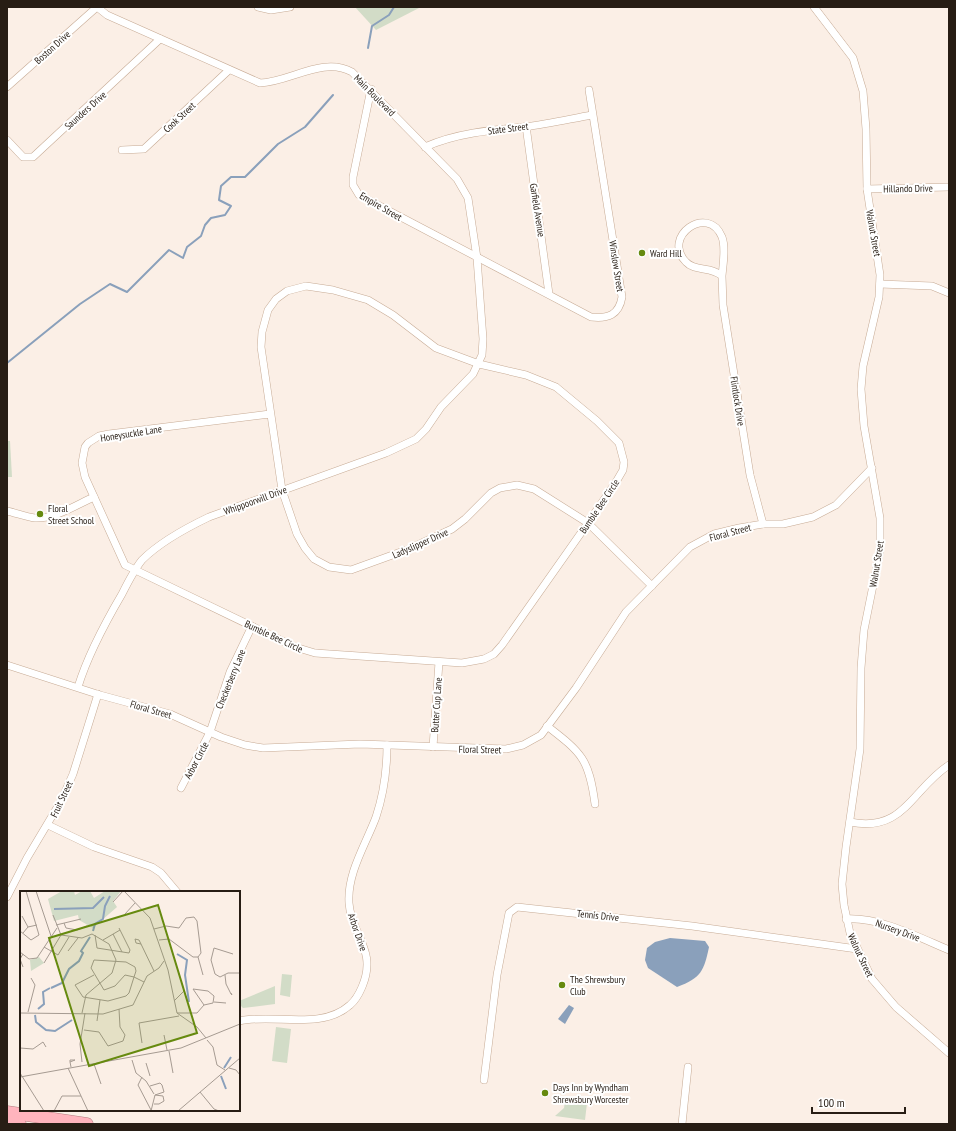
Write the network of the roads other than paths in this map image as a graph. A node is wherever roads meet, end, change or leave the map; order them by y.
1 (97, 7) edge
2 (258, 7) edge
3 (290, 7) edge
4 (814, 7) edge
5 (160, 38) junction
6 (229, 70) junction
7 (7, 87) edge
8 (370, 89) junction
9 (589, 90) dead end
10 (592, 115) junction
11 (526, 126) junction
12 (7, 140) edge
13 (425, 146) junction
14 (122, 150) dead end
15 (949, 187) edge
16 (867, 189) junction
17 (477, 258) junction
18 (722, 276) junction
19 (880, 284) junction
20 (949, 292) edge
21 (549, 294) junction
22 (479, 364) junction
23 (270, 414) junction
24 (872, 468) junction
25 (282, 490) junction
26 (94, 497) junction
27 (7, 511) edge
28 (588, 523) junction
29 (762, 524) junction
30 (135, 570) junction
31 (652, 586) junction
32 (252, 626) junction
33 (439, 662) junction
34 (7, 665) edge
35 (78, 687) junction
36 (98, 694) junction
37 (547, 726) junction
38 (210, 732) junction
39 (387, 745) junction
40 (433, 747) junction
41 (949, 766) edge
42 (181, 788) dead end
43 (595, 804) dead end
44 (850, 822) junction
45 (48, 825) junction
46 (176, 891) edge
47 (7, 897) edge
48 (846, 919) junction
49 (857, 950) junction
50 (949, 950) edge
51 (240, 1021) edge
52 (949, 1053) edge
53 (688, 1068) dead end
54 (484, 1080) dead end
55 (7, 1112) edge
56 (7, 1122) edge
57 (20, 1124) edge
58 (87, 1124) edge
59 (682, 1124) edge

1 - 5 street, Main Boulevard
1 - 7 street, Boston Drive
2 - 3 street
4 - 16 street, Walnut Street
5 - 6 street, Main Boulevard
5 - 12 street, Saunders Drive
6 - 8 street, Main Boulevard
6 - 14 street, Cook Street
8 - 13 street, Main Boulevard
8 - 17 street, Empire Street
9 - 10 street, Winslow Street
10 - 11 street, State Street
10 - 21 street, Winslow Street
11 - 13 street, State Street
11 - 21 street, Garfield Avenue
13 - 17 street, Main Boulevard
15 - 16 street, Hillando Drive
16 - 19 street, Walnut Street
17 - 21 street, Winslow Street
17 - 22 street, Main Boulevard
18 - 18 street, Flintlock Drive
18 - 29 street, Flintlock Drive
19 - 20 street
19 - 24 street, Walnut Street
22 - 23 street, Bumble Bee Circle
22 - 25 street, Whippoorwill Drive
22 - 28 street, Bumble Bee Circle
23 - 25 street, Bumble Bee Circle
23 - 26 street, Honeysuckle Lane
24 - 29 street, Floral Street
24 - 44 street, Walnut Street
25 - 28 street, Ladyslipper Drive
25 - 30 street, Whippoorwill Drive
26 - 27 street
26 - 30 street, Honeysuckle Lane
28 - 31 street, Ladyslipper Drive
28 - 33 street, Bumble Bee Circle
29 - 31 street, Floral Street
30 - 32 street, Bumble Bee Circle
30 - 35 street, Whippoorwill Drive
31 - 37 street, Floral Street
32 - 33 street, Bumble Bee Circle
32 - 38 street, Checkerberry Lane
33 - 40 street, Butter Cup Lane
34 - 35 street, Floral Street
35 - 36 street, Floral Street
36 - 38 street, Floral Street
36 - 45 street, Fruit Street
37 - 40 street, Floral Street
37 - 43 street
38 - 39 street, Floral Street
38 - 42 street, Arbor Circle
39 - 40 street, Floral Street
39 - 51 street, Arbor Drive
41 - 44 street
44 - 48 street, Walnut Street
45 - 46 street
45 - 47 street, Fruit Street
48 - 49 street, Walnut Street
48 - 50 street, Nursery Drive
49 - 52 street, Walnut Street
49 - 54 street, Tennis Drive
53 - 59 street
55 - 58 highway
56 - 57 highway

